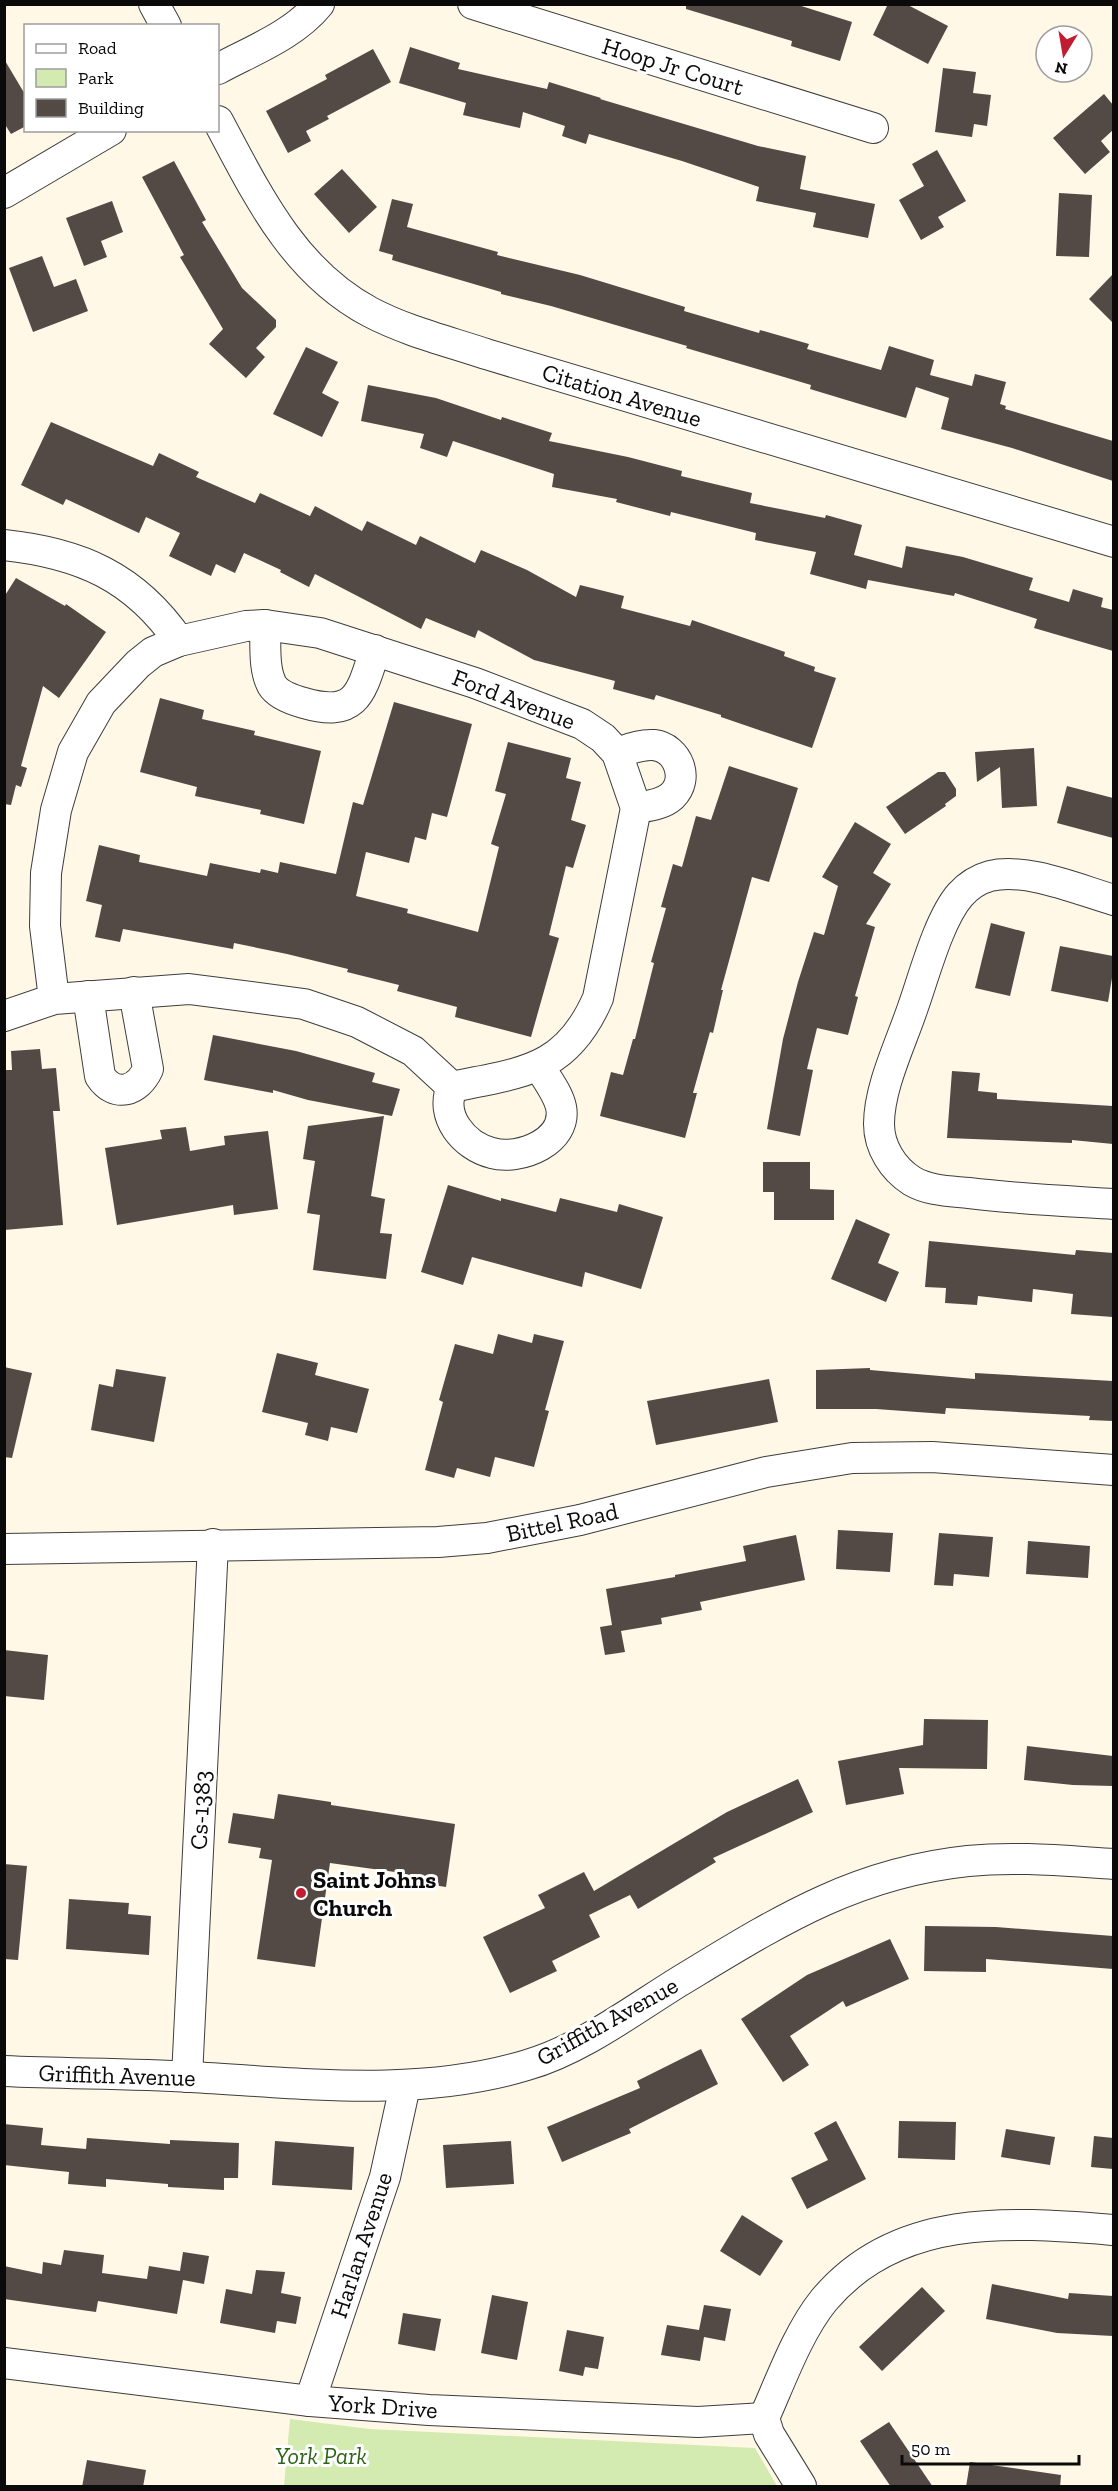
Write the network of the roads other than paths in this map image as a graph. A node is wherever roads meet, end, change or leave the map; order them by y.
1 (154, 4) edge
2 (319, 4) edge
3 (473, 4) edge
4 (164, 24) edge
5 (219, 68) edge
6 (219, 124) edge
7 (873, 128) dead end
8 (108, 132) edge
9 (4, 192) edge
10 (1113, 542) edge
11 (4, 545) edge
12 (265, 625) junction
13 (179, 641) junction
14 (375, 650) junction
15 (617, 753) junction
16 (636, 808) junction
17 (1113, 900) edge
18 (134, 992) junction
19 (88, 996) junction
20 (54, 999) junction
21 (4, 1016) edge
22 (539, 1066) junction
23 (452, 1087) junction
24 (1113, 1204) edge
25 (1113, 1470) edge
26 (213, 1544) junction
27 (4, 1549) edge
28 (1113, 1864) edge
29 (4, 2071) edge
30 (187, 2077) junction
31 (405, 2086) junction
32 (1113, 2230) edge
33 (4, 2363) edge
34 (310, 2401) junction
35 (764, 2418) junction
36 (801, 2487) edge

1 - 4 street
2 - 5 street
3 - 7 street, Hoop Jr Court
6 - 10 street, Citation Avenue
8 - 9 street
11 - 13 street
12 - 13 street, Ford Avenue
12 - 14 street, Ford Avenue
12 - 14 street
13 - 20 street, Ford Avenue
14 - 15 street, Ford Avenue
15 - 16 street, Ford Avenue
15 - 16 street
16 - 22 street
17 - 24 street
18 - 19 street
18 - 19 street
18 - 23 street
19 - 20 street
20 - 21 street
22 - 23 street
22 - 23 street
25 - 26 street, Bittel Road
26 - 27 street, Bittel Road
26 - 30 street, Cs-1383
28 - 31 street, Griffith Avenue
29 - 30 street, Griffith Avenue
30 - 31 street, Griffith Avenue
31 - 34 street, Harlan Avenue
32 - 35 street
33 - 34 street, York Drive
34 - 35 street, York Drive
35 - 36 street

